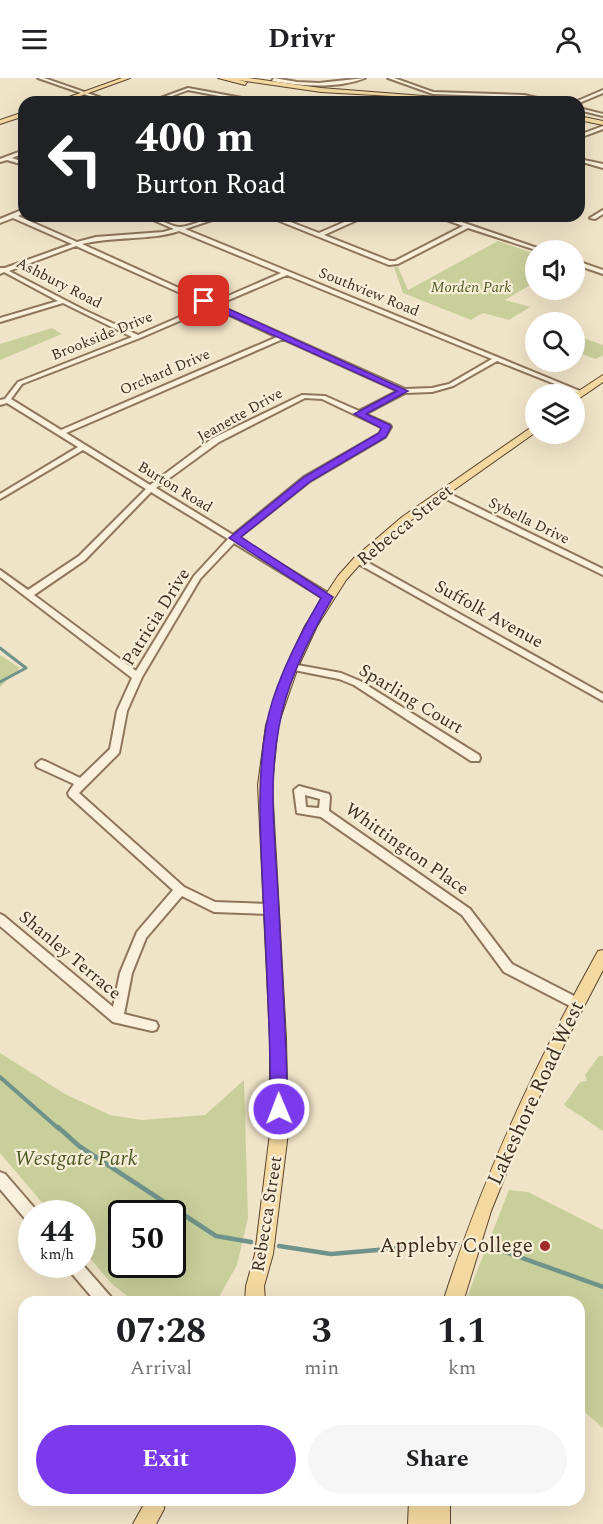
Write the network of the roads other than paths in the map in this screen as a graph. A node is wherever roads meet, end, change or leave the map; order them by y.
1 (40, 78) edge
2 (127, 78) edge
3 (221, 78) edge
4 (236, 78) edge
5 (276, 78) edge
6 (363, 78) edge
7 (390, 78) edge
8 (603, 92) edge
9 (83, 93) junction
10 (75, 96) edge
11 (92, 96) edge
12 (169, 96) edge
13 (226, 96) edge
14 (375, 96) edge
15 (409, 96) edge
16 (524, 96) edge
17 (585, 99) edge
18 (585, 112) edge
19 (18, 116) edge
20 (585, 117) edge
21 (603, 121) edge
22 (0, 122) edge
23 (585, 133) edge
24 (18, 153) edge
25 (7, 158) junction
26 (0, 161) edge
27 (585, 162) edge
28 (18, 163) edge
29 (603, 166) edge
30 (603, 212) edge
31 (18, 214) edge
32 (14, 216) junction
33 (18, 218) edge
34 (593, 218) dead end
35 (0, 221) edge
36 (28, 222) edge
37 (162, 222) edge
38 (204, 222) edge
39 (286, 222) edge
40 (349, 222) edge
41 (455, 222) edge
42 (466, 226) junction
43 (181, 230) junction
44 (320, 235) junction
45 (77, 244) junction
46 (525, 245) edge
47 (585, 266) edge
48 (2, 270) edge
49 (603, 272) edge
50 (286, 273) junction
51 (63, 301) junction
52 (212, 305) junction
53 (0, 320) edge
54 (138, 337) junction
55 (282, 337) junction
56 (496, 359) junction
57 (603, 378) edge
58 (551, 384) edge
59 (404, 391) junction
60 (585, 391) edge
61 (4, 402) edge
62 (359, 414) junction
63 (59, 432) junction
64 (525, 435) edge
65 (83, 447) junction
66 (151, 488) junction
67 (443, 494) junction
68 (0, 497) edge
69 (234, 538) junction
70 (358, 560) junction
71 (603, 572) edge
72 (0, 573) edge
73 (29, 594) junction
74 (328, 597) junction
75 (292, 667) junction
76 (137, 677) junction
77 (603, 698) edge
78 (475, 758) dead end
79 (40, 764) dead end
80 (81, 783) junction
81 (324, 813) dead end
82 (180, 890) junction
83 (270, 909) junction
84 (0, 919) edge
85 (603, 956) edge
86 (576, 1003) junction
87 (117, 1018) junction
88 (152, 1026) dead end
89 (0, 1179) edge
90 (18, 1200) edge
91 (85, 1278) edge
92 (255, 1294) edge
93 (101, 1296) edge
94 (455, 1296) edge
95 (420, 1506) edge
96 (439, 1506) edge
97 (419, 1524) edge
98 (439, 1524) edge

1 - 9 street
2 - 9 main road
3 - 14 main road
4 - 15 main road
5 - 6 street
7 - 16 street
8 - 17 street
9 - 10 main road
9 - 11 street
12 - 13 street
18 - 21 street
19 - 22 main road
20 - 21 main road
21 - 23 street
24 - 25 street
25 - 26 street
25 - 28 street
27 - 29 street
30 - 34 street
31 - 32 street
32 - 33 street
32 - 35 street
36 - 45 street
37 - 43 street, Southview Road
38 - 43 street
39 - 44 street
40 - 44 street
41 - 42 street
42 - 44 street
42 - 46 street
43 - 45 street
43 - 50 street, Southview Road
45 - 48 street
45 - 52 street
47 - 49 street
48 - 51 street, Ashbury Road
50 - 52 street, Brookside Drive
50 - 56 street, Southview Road
51 - 53 street
51 - 54 street, Ashbury Road
52 - 54 street, Brookside Drive
52 - 55 street
54 - 61 street, Brookside Drive
55 - 59 street
55 - 63 street, Orchard Drive
56 - 58 street, Southview Road
56 - 59 street
57 - 60 main road
59 - 62 street
61 - 63 street, Burton Road
62 - 66 street, Jeanette Drive
62 - 69 street, Patricia Drive
63 - 65 street, Burton Road
64 - 67 main road, Rebecca Street
65 - 66 street, Burton Road
65 - 68 street
66 - 69 street, Burton Road
66 - 73 street, Jeanette Drive
67 - 70 main road, Rebecca Street
67 - 71 street, Sybella Drive
69 - 74 street, Burton Road
69 - 76 street, Patricia Drive
70 - 74 main road, Rebecca Street
70 - 77 street, Suffolk Avenue
72 - 73 street
73 - 76 street
74 - 75 main road, Rebecca Street
75 - 78 street, Sparling Court
75 - 83 main road, Rebecca Street
76 - 80 street, Patricia Drive
79 - 80 street
80 - 82 street
81 - 86 street, Whittington Place
82 - 83 street
82 - 87 street, Shanley Terrace
83 - 92 main road, Rebecca Street
84 - 87 street, Shanley Terrace
85 - 86 main road, Lakeshore Road West
86 - 94 main road, Lakeshore Road West
87 - 88 street, Shanley Terrace
89 - 90 street
91 - 93 street
95 - 97 main road
96 - 98 main road

